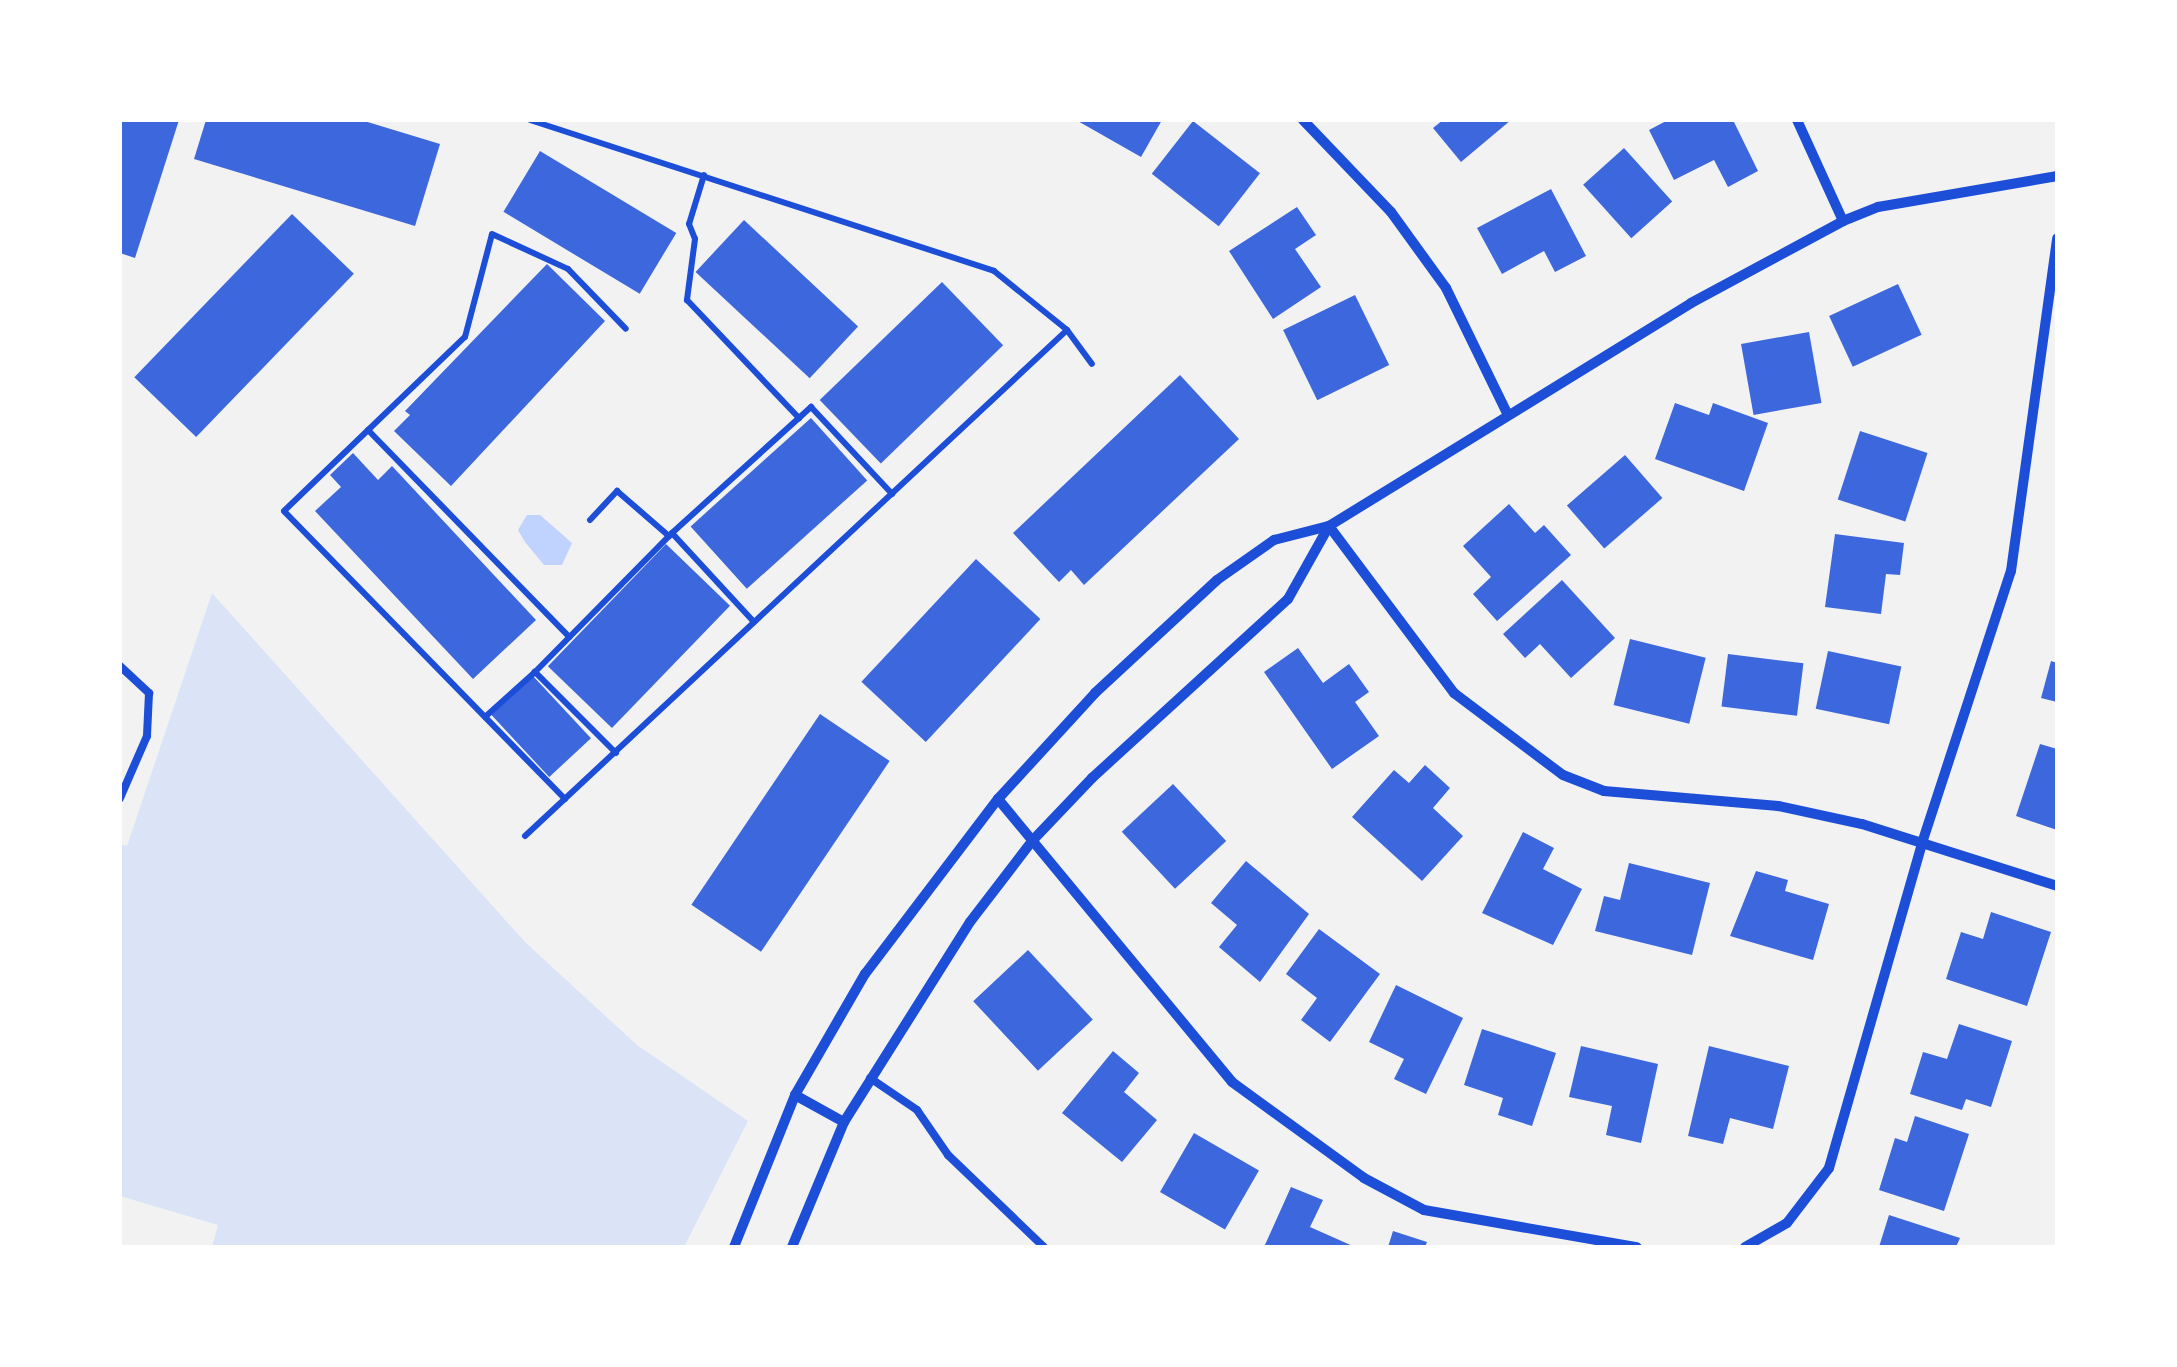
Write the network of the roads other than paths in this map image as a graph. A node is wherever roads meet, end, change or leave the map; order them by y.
1 (1303, 120) edge
2 (1798, 120) edge
3 (2057, 176) edge
4 (1843, 221) junction
5 (2057, 238) edge
6 (1508, 415) junction
7 (1328, 526) junction
8 (120, 666) edge
9 (120, 798) edge
10 (998, 799) junction
11 (1032, 840) junction
12 (1922, 843) junction
13 (2057, 886) edge
14 (870, 1078) junction
15 (796, 1095) junction
16 (844, 1122) junction
17 (734, 1247) edge
18 (792, 1247) edge
19 (1044, 1247) edge
20 (1637, 1247) edge
21 (1745, 1247) edge

1 - 6 street
2 - 4 street
3 - 4 street
4 - 6 street
5 - 12 street
6 - 7 street
7 - 10 street
7 - 11 street
7 - 12 street
8 - 9 lane
10 - 11 street
10 - 15 street
11 - 14 street
11 - 20 street
12 - 13 street
12 - 21 street
14 - 16 street
14 - 19 lane
15 - 16 street
15 - 17 street
16 - 18 street

